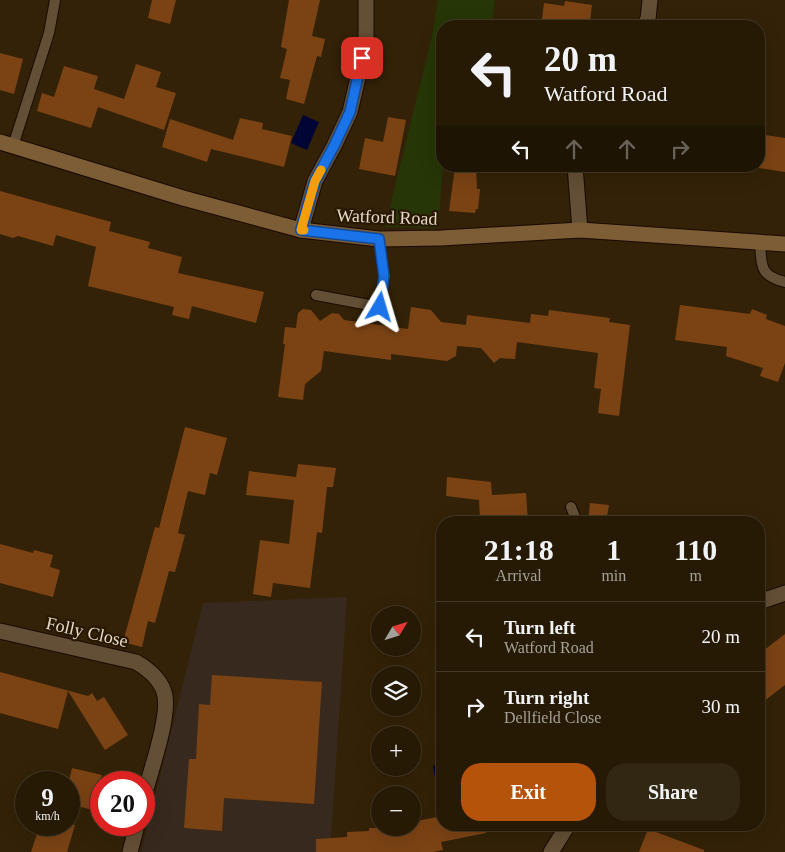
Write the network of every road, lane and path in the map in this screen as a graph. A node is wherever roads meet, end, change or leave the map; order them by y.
1 (55, 0) edge
2 (366, 0) edge
3 (650, 0) edge
4 (647, 20) edge
5 (7, 144) edge
6 (575, 172) edge
7 (301, 230) junction
8 (580, 230) junction
9 (379, 239) junction
10 (760, 243) junction
11 (785, 244) edge
12 (785, 282) edge
13 (316, 295) dead end
14 (571, 506) dead end
15 (575, 516) edge
16 (785, 593) edge
17 (765, 600) edge
18 (0, 632) edge
19 (150, 771) edge
20 (564, 831) edge
21 (134, 836) edge
22 (130, 852) edge
23 (551, 852) edge

1 - 5 lane
2 - 7 street
3 - 4 street
5 - 7 main road, Watford Road
6 - 8 street
7 - 9 main road, Watford Road
8 - 9 main road, Watford Road
8 - 10 main road, Watford Road
9 - 13 lane
10 - 11 main road, Watford Road
10 - 12 lane
14 - 15 lane
16 - 17 street
18 - 19 street, Folly Close
20 - 23 street
21 - 22 street

